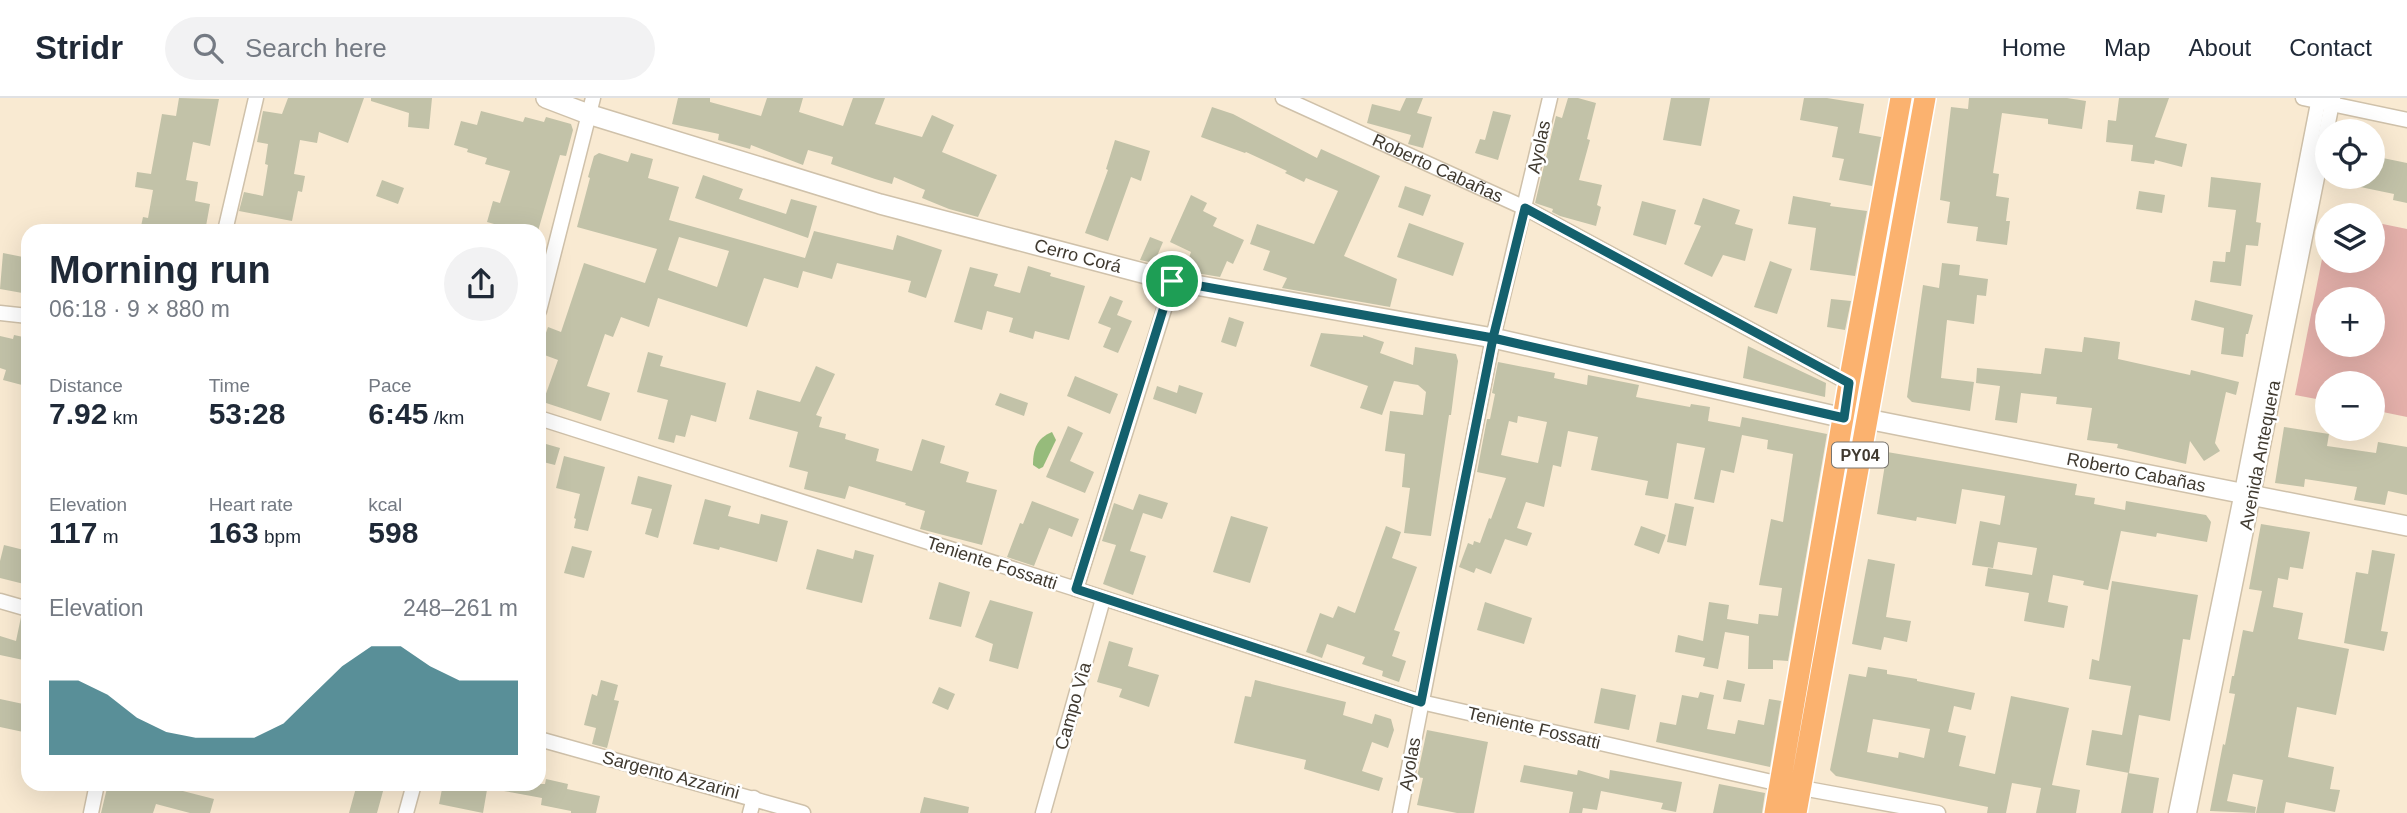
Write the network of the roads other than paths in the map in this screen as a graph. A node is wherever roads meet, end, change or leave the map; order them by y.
1 (256, 98) edge
2 (546, 98) edge
3 (1283, 98) edge
4 (1550, 98) edge
5 (1901, 98) edge
6 (1925, 98) edge
7 (2303, 98) edge
8 (2326, 100) edge
9 (591, 106) edge
10 (2407, 120) edge
11 (1525, 208) junction
12 (227, 224) edge
13 (1172, 281) junction
14 (546, 283) edge
15 (0, 313) edge
16 (21, 315) edge
17 (1493, 338) junction
18 (1849, 383) junction
19 (1844, 418) junction
20 (1867, 419) junction
21 (546, 420) edge
22 (2247, 494) junction
23 (2407, 526) edge
24 (1076, 589) junction
25 (1103, 598) junction
26 (0, 601) edge
27 (21, 607) edge
28 (1421, 702) junction
29 (546, 741) edge
30 (1791, 785) junction
31 (96, 791) edge
32 (412, 791) edge
33 (754, 798) junction
34 (91, 813) edge
35 (406, 813) edge
36 (750, 813) edge
37 (803, 813) edge
38 (1043, 813) edge
39 (1401, 813) edge
40 (1775, 813) edge
41 (1797, 813) edge
42 (1938, 813) edge
43 (2176, 813) edge
44 (2189, 813) edge

1 - 12 street
2 - 9 street, Cerro Corá
3 - 11 street, Roberto Cabañas
4 - 11 street, Ayolas
5 - 18 main road, PY04
6 - 20 main road, PY04
7 - 8 street
8 - 10 street
8 - 22 street, Avenida Antequera
9 - 13 street, Cerro Corá
9 - 14 street
11 - 17 street, Ayolas
11 - 18 street, Roberto Cabañas
13 - 17 street, Cerro Corá
13 - 24 street
15 - 16 street
17 - 19 street, Cerro Corá
17 - 28 street, Ayolas
18 - 19 main road, PY04
19 - 20 street, Cerro Corá
19 - 30 main road, PY04
20 - 22 street, Roberto Cabañas
20 - 30 main road, PY04
21 - 24 street, Teniente Fossatti
22 - 23 street, Roberto Cabañas
22 - 43 street, Avenida Antequera
22 - 44 street, Avenida Antequera
24 - 25 street, Teniente Fossatti
25 - 28 street, Teniente Fossatti
25 - 38 street, Campo Vìa
26 - 27 street
28 - 30 street, Teniente Fossatti
28 - 39 street, Ayolas
29 - 33 street, Sargento Azzarini
30 - 40 main road, PY04
30 - 41 main road, PY04
30 - 42 street, Teniente Fossatti
31 - 34 street
32 - 35 street
33 - 36 street
33 - 37 street, Sargento Azzarini

